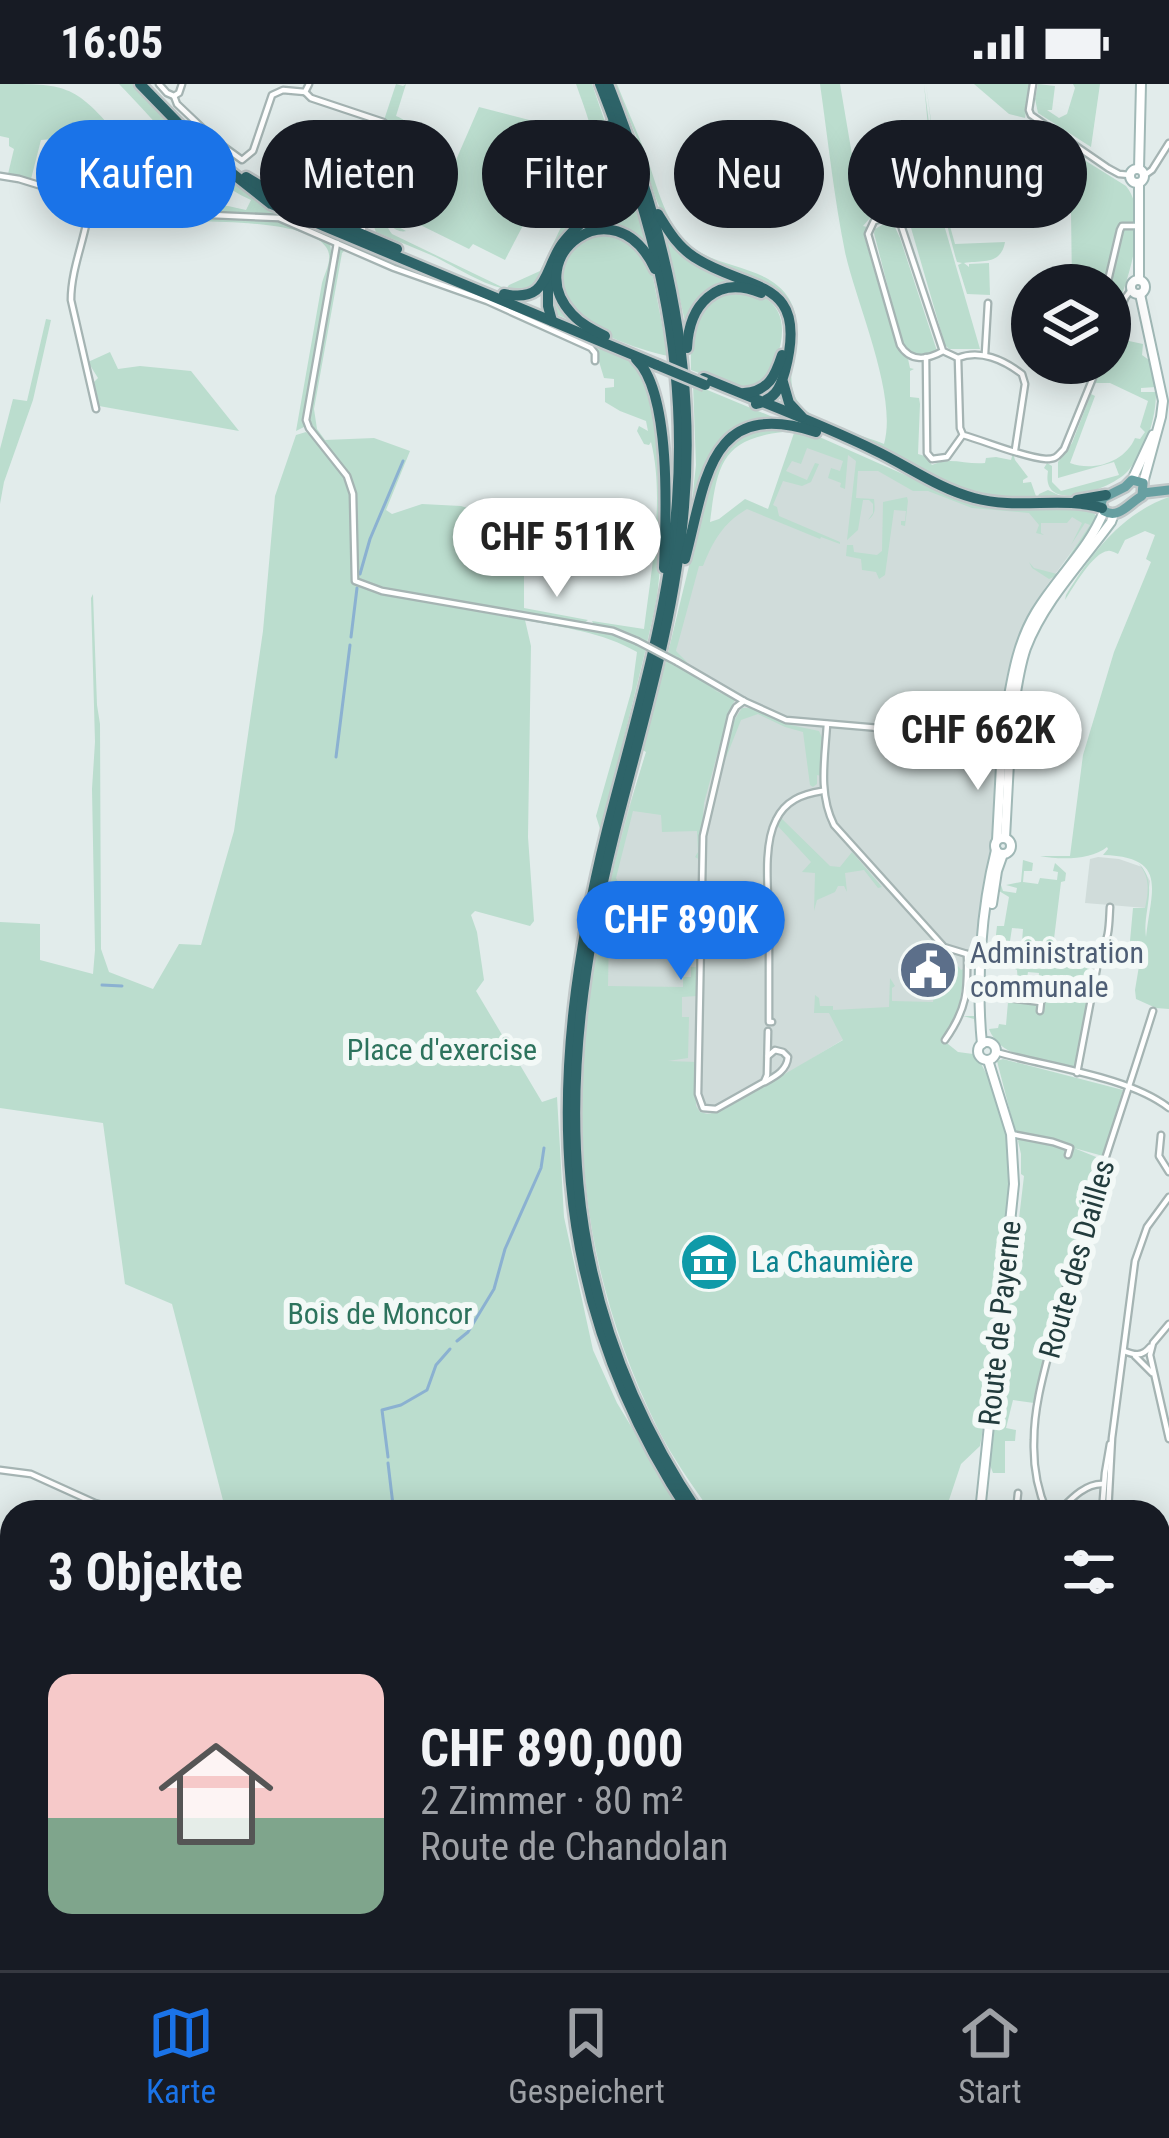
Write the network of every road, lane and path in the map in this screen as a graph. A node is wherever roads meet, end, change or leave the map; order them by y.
1 (144, 84) edge
2 (159, 84) edge
3 (182, 84) edge
4 (309, 84) edge
5 (1033, 84) edge
6 (1141, 84) edge
7 (603, 85) edge
8 (305, 92) junction
9 (173, 96) junction
10 (377, 120) edge
11 (617, 120) edge
12 (1169, 143) edge
13 (0, 176) edge
14 (1138, 176) junction
15 (36, 184) edge
16 (650, 200) joint
17 (236, 217) edge
18 (1141, 226) junction
19 (86, 228) edge
20 (363, 228) edge
21 (360, 237) junction
22 (337, 243) junction
23 (1112, 264) edge
24 (549, 274) junction
25 (1136, 292) junction
26 (504, 294) junction
27 (667, 299) junction
28 (1131, 299) edge
29 (988, 303) dead end
30 (551, 318) junction
31 (604, 336) junction
32 (623, 351) junction
33 (943, 352) junction
34 (985, 354) junction
35 (926, 357) junction
36 (958, 358) junction
37 (596, 360) dead end
38 (656, 361) junction
39 (783, 379) junction
40 (704, 382) junction
41 (1090, 384) edge
42 (686, 393) junction
43 (739, 393) junction
44 (1166, 402) edge
45 (755, 404) junction
46 (96, 409) dead end
47 (807, 422) junction
48 (818, 433) junction
49 (963, 435) junction
50 (1015, 450) junction
51 (908, 470) junction
52 (1135, 488) junction
53 (1169, 490) edge
54 (1110, 505) junction
55 (661, 613) junction
56 (665, 631) junction
57 (744, 701) junction
58 (826, 724) junction
59 (1007, 730) junction
60 (1002, 743) junction
61 (823, 790) junction
62 (1000, 845) junction
63 (1110, 907) dead end
64 (983, 943) junction
65 (967, 955) junction
66 (981, 966) junction
67 (984, 987) junction
68 (1040, 1011) dead end
69 (1153, 1011) dead end
70 (772, 1022) dead end
71 (769, 1031) dead end
72 (945, 1040) dead end
73 (986, 1043) junction
74 (768, 1056) junction
75 (992, 1056) junction
76 (1077, 1073) junction
77 (764, 1082) junction
78 (1128, 1087) junction
79 (1169, 1108) edge
80 (1011, 1134) junction
81 (1161, 1136) dead end
82 (1068, 1155) dead end
83 (1169, 1172) edge
84 (1168, 1202) edge
85 (1169, 1324) edge
86 (1153, 1342) junction
87 (1124, 1352) junction
88 (1136, 1356) junction
89 (1153, 1374) junction
90 (1169, 1439) edge
91 (0, 1469) edge
92 (1106, 1484) junction
93 (1018, 1493) dead end
94 (88, 1500) edge
95 (686, 1500) edge
96 (687, 1500) edge
97 (981, 1500) edge
98 (1017, 1500) edge
99 (1044, 1500) edge
100 (1072, 1500) edge
101 (1105, 1500) edge

1 - 21 highway
2 - 9 street
3 - 9 street
4 - 8 street
5 - 14 street
6 - 14 main road
7 - 11 highway
7 - 24 highway
7 - 27 highway
8 - 9 street
8 - 10 street
12 - 14 street
13 - 15 street
14 - 18 main road
16 - 39 highway
16 - 42 highway
17 - 22 street
18 - 23 street
18 - 25 main road
19 - 46 street
20 - 21 street
21 - 26 highway
21 - 30 highway
22 - 37 street
22 - 57 street, bridge
24 - 26 highway
24 - 30 highway
25 - 28 street
25 - 44 main road
26 - 30 highway
27 - 31 highway
27 - 55 highway
29 - 34 street
30 - 31 highway
30 - 32 highway
31 - 38 highway
32 - 38 highway
32 - 55 highway
33 - 35 street
33 - 35 street
33 - 36 street
34 - 36 street
34 - 50 street
35 - 49 street
36 - 49 street
38 - 40 highway, bridge
39 - 45 highway
39 - 47 highway
40 - 43 highway
40 - 45 highway
41 - 50 street
42 - 43 highway
42 - 56 highway
43 - 45 highway
44 - 52 main road
45 - 47 highway
45 - 48 highway
47 - 51 highway
48 - 51 highway
48 - 56 highway
49 - 50 street
51 - 54 highway
52 - 53 main road
52 - 54 main road
52 - 54 main road
54 - 59 main road
55 - 95 highway
56 - 96 highway
57 - 58 street
57 - 77 street
58 - 60 street
58 - 61 street
59 - 60 main road
59 - 60 main road
60 - 62 main road
61 - 65 street
61 - 70 street
62 - 64 main road
62 - 67 main road
63 - 76 street
64 - 65 street
64 - 66 main road
65 - 66 street
65 - 72 street
66 - 73 main road
67 - 68 street
67 - 73 main road
69 - 78 street, Route des Dailles
71 - 74 street
73 - 75 main road
73 - 75 main road, Route de Payerne
74 - 77 street
74 - 77 street
75 - 76 street
75 - 80 main road, Route de Payerne
76 - 78 street
78 - 79 street
78 - 99 street, Route des Dailles
80 - 82 street
80 - 97 main road, Route de Payerne
81 - 83 street
84 - 87 street
85 - 86 street
86 - 88 street
86 - 89 street
87 - 88 street
87 - 92 street
88 - 89 street
89 - 90 street
91 - 94 street
92 - 100 street
92 - 101 street
93 - 98 street

